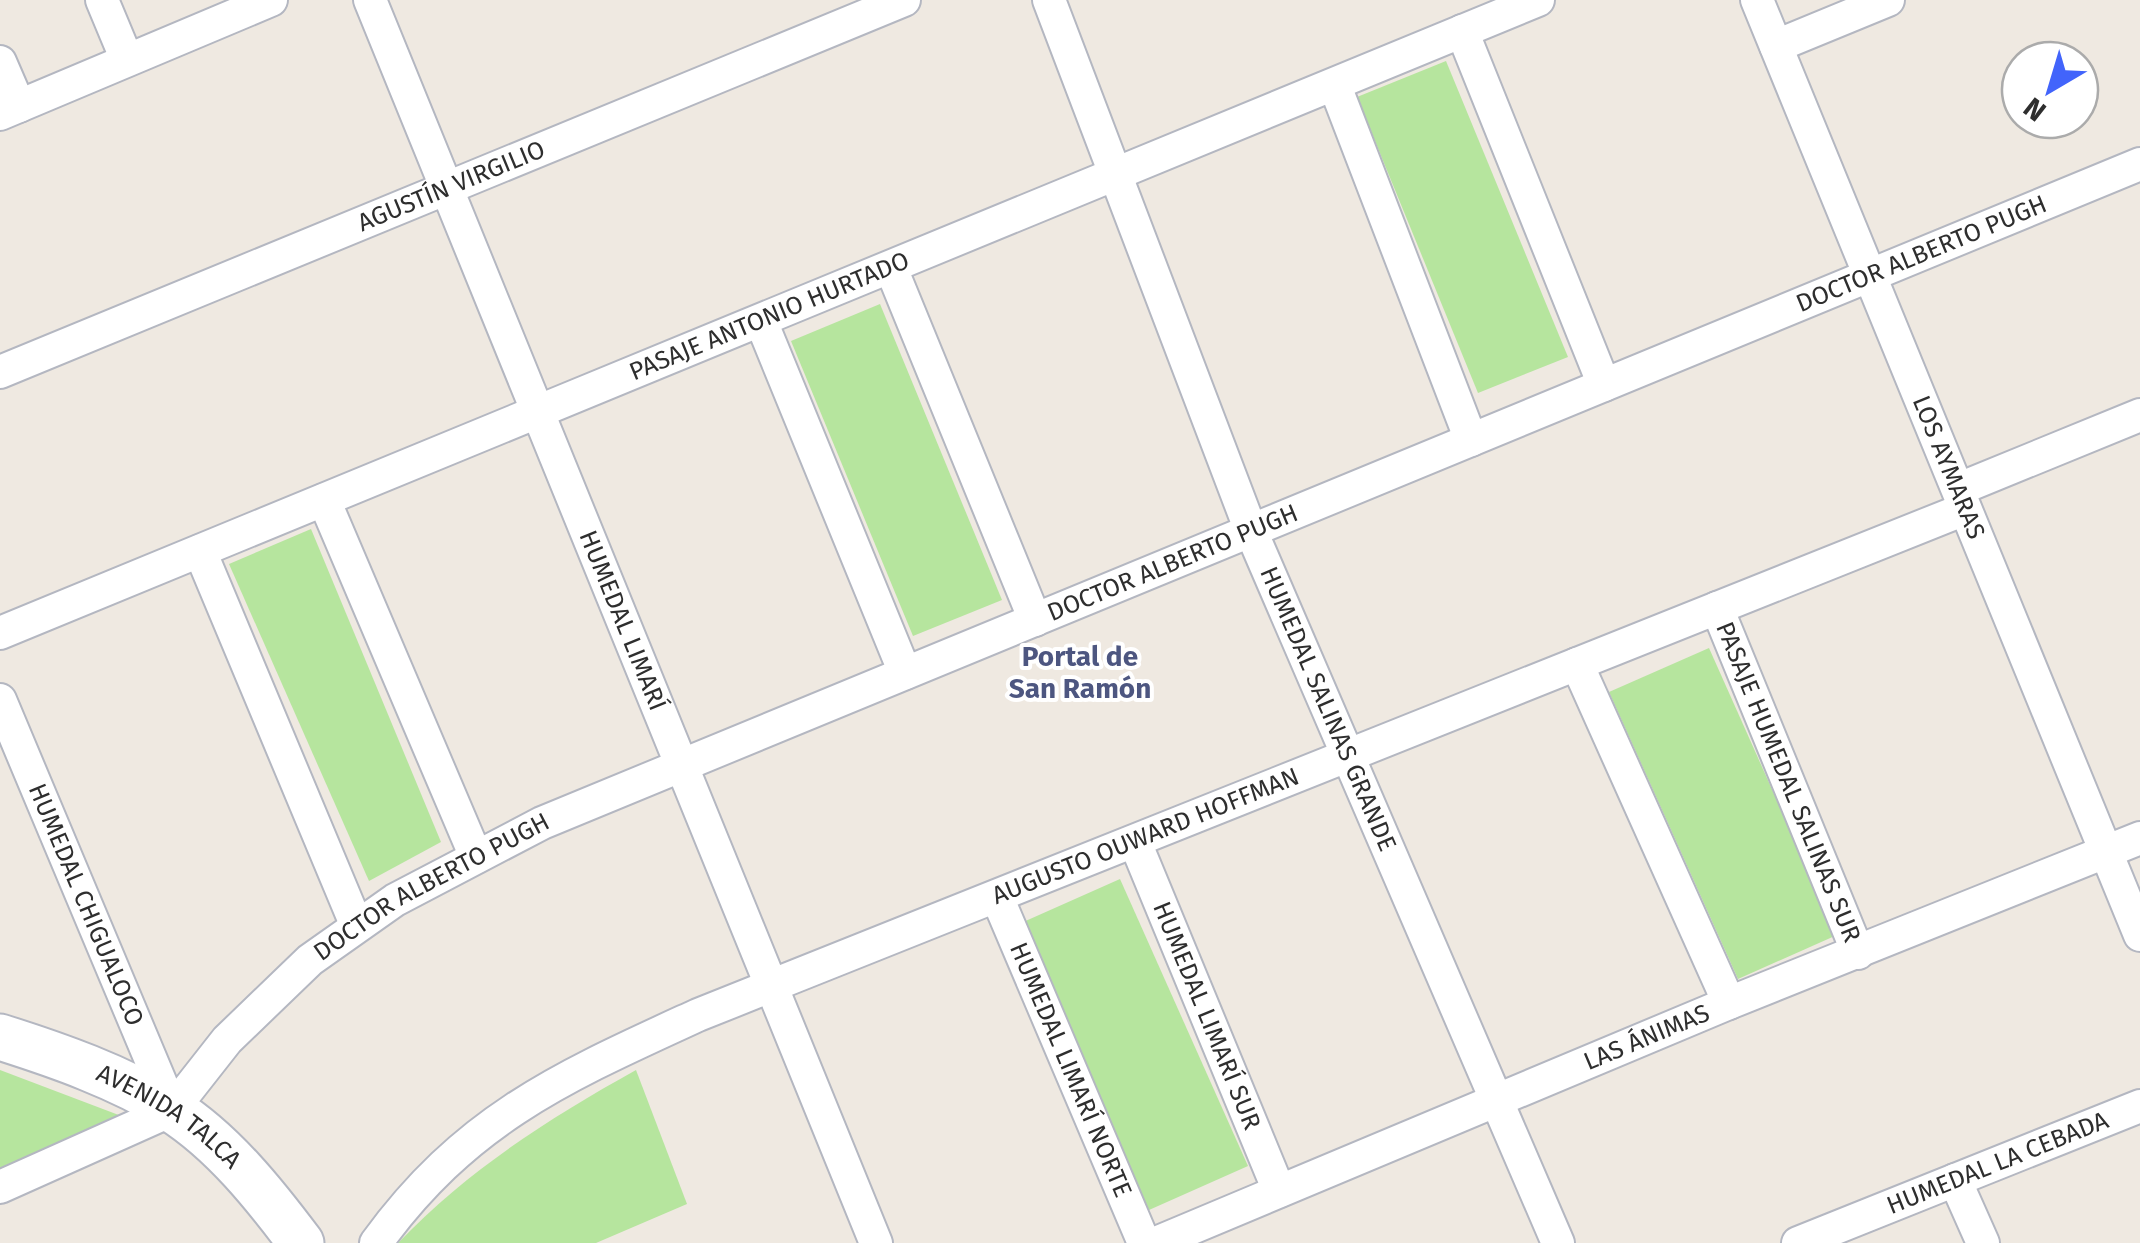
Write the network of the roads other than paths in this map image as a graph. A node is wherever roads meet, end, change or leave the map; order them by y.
1 (102, 0) edge
2 (271, 0) edge
3 (370, 0) edge
4 (904, 0) edge
5 (1048, 0) edge
6 (1538, 0) edge
7 (1757, 0) edge
8 (1888, 0) edge
9 (1462, 32) junction
10 (1776, 46) junction
11 (127, 60) junction
12 (0, 62) edge
13 (1334, 86) junction
14 (9, 110) edge
15 (2140, 164) edge
16 (1115, 175) junction
17 (448, 188) junction
18 (891, 268) junction
19 (1870, 276) junction
20 (761, 321) junction
21 (0, 372) edge
22 (1604, 385) junction
23 (538, 413) junction
24 (2140, 415) edge
25 (1471, 440) junction
26 (1962, 499) junction
27 (324, 500) junction
28 (1251, 530) junction
29 (200, 551) junction
30 (1718, 608) junction
31 (1035, 620) junction
32 (0, 633) edge
33 (1577, 664) junction
34 (905, 673) junction
35 (0, 700) edge
36 (1349, 756) junction
37 (680, 766) junction
38 (2140, 838) edge
39 (1134, 842) junction
40 (2106, 852) junction
41 (476, 857) junction
42 (997, 897) junction
43 (356, 924) junction
44 (2140, 935) edge
45 (1858, 953) junction
46 (770, 988) junction
47 (1729, 1003) junction
48 (0, 1037) edge
49 (1498, 1101) junction
50 (2140, 1106) edge
51 (172, 1110) junction
52 (1955, 1180) junction
53 (0, 1187) edge
54 (1279, 1191) junction
55 (1816, 1240) edge
56 (301, 1243) edge
57 (376, 1243) edge
58 (876, 1243) edge
59 (1144, 1243) edge
60 (1156, 1243) edge
61 (1558, 1243) edge
62 (1983, 1243) edge

1 - 11 street
2 - 11 street
3 - 17 street, HUMEDAL LIMARÍ
4 - 17 street, AGUSTÍN VIRGILIO
5 - 16 street, HUMEDAL SALINAS GRANDE
6 - 9 street, PASAJE ANTONIO HURTADO
7 - 10 street, LOS AYMARAS
8 - 10 street
9 - 13 street, PASAJE ANTONIO HURTADO
9 - 22 street
10 - 19 street, LOS AYMARAS
11 - 14 street
12 - 14 street
13 - 16 street, PASAJE ANTONIO HURTADO
13 - 25 street
15 - 19 street, DOCTOR ALBERTO PUGH
16 - 18 street, PASAJE ANTONIO HURTADO
16 - 28 street, HUMEDAL SALINAS GRANDE
17 - 21 street, AGUSTÍN VIRGILIO
17 - 23 street, HUMEDAL LIMARÍ
18 - 20 street, PASAJE ANTONIO HURTADO
18 - 31 street
19 - 22 street, DOCTOR ALBERTO PUGH
19 - 26 street, LOS AYMARAS
20 - 23 street, PASAJE ANTONIO HURTADO
20 - 34 street
22 - 25 street, DOCTOR ALBERTO PUGH
23 - 27 street, PASAJE ANTONIO HURTADO
23 - 37 street, HUMEDAL LIMARÍ
24 - 26 street, AUGUSTO OUWARD HOFFMAN
25 - 28 street, DOCTOR ALBERTO PUGH
26 - 30 street, AUGUSTO OUWARD HOFFMAN
26 - 40 street, LOS AYMARAS
27 - 29 street, PASAJE ANTONIO HURTADO
27 - 41 street
28 - 31 street, DOCTOR ALBERTO PUGH
28 - 36 street, HUMEDAL SALINAS GRANDE
29 - 32 street, PASAJE ANTONIO HURTADO
29 - 43 street
30 - 33 street, AUGUSTO OUWARD HOFFMAN
30 - 45 street, PASAJE HUMEDAL SALINAS SUR
31 - 34 street, DOCTOR ALBERTO PUGH
33 - 36 street, AUGUSTO OUWARD HOFFMAN
33 - 47 street
34 - 37 street, DOCTOR ALBERTO PUGH
35 - 51 street, HUMEDAL CHIGUALOCO
36 - 39 street, AUGUSTO OUWARD HOFFMAN
36 - 49 street, HUMEDAL SALINAS GRANDE
37 - 41 street, DOCTOR ALBERTO PUGH
37 - 46 street, HUMEDAL LIMARÍ
38 - 40 street, LAS ÁNIMAS
39 - 42 street, AUGUSTO OUWARD HOFFMAN
39 - 54 street, HUMEDAL LIMARÍ SUR
40 - 44 street, LOS AYMARAS
40 - 45 street, LAS ÁNIMAS
41 - 43 street, DOCTOR ALBERTO PUGH
42 - 46 street, AUGUSTO OUWARD HOFFMAN
42 - 59 street, HUMEDAL LIMARÍ NORTE
43 - 51 street, DOCTOR ALBERTO PUGH
45 - 47 street, LAS ÁNIMAS
46 - 57 street, AUGUSTO OUWARD HOFFMAN
46 - 58 street, HUMEDAL LIMARÍ
47 - 49 street, LAS ÁNIMAS
48 - 51 main road, AVENIDA TALCA
49 - 54 street, LAS ÁNIMAS
49 - 61 street, HUMEDAL SALINAS GRANDE
50 - 52 street, HUMEDAL LA CEBADA
51 - 53 street, DOCTOR ALBERTO PUGH
51 - 56 main road, AVENIDA TALCA
52 - 55 street, HUMEDAL LA CEBADA
52 - 62 street
54 - 60 street, LAS ÁNIMAS

